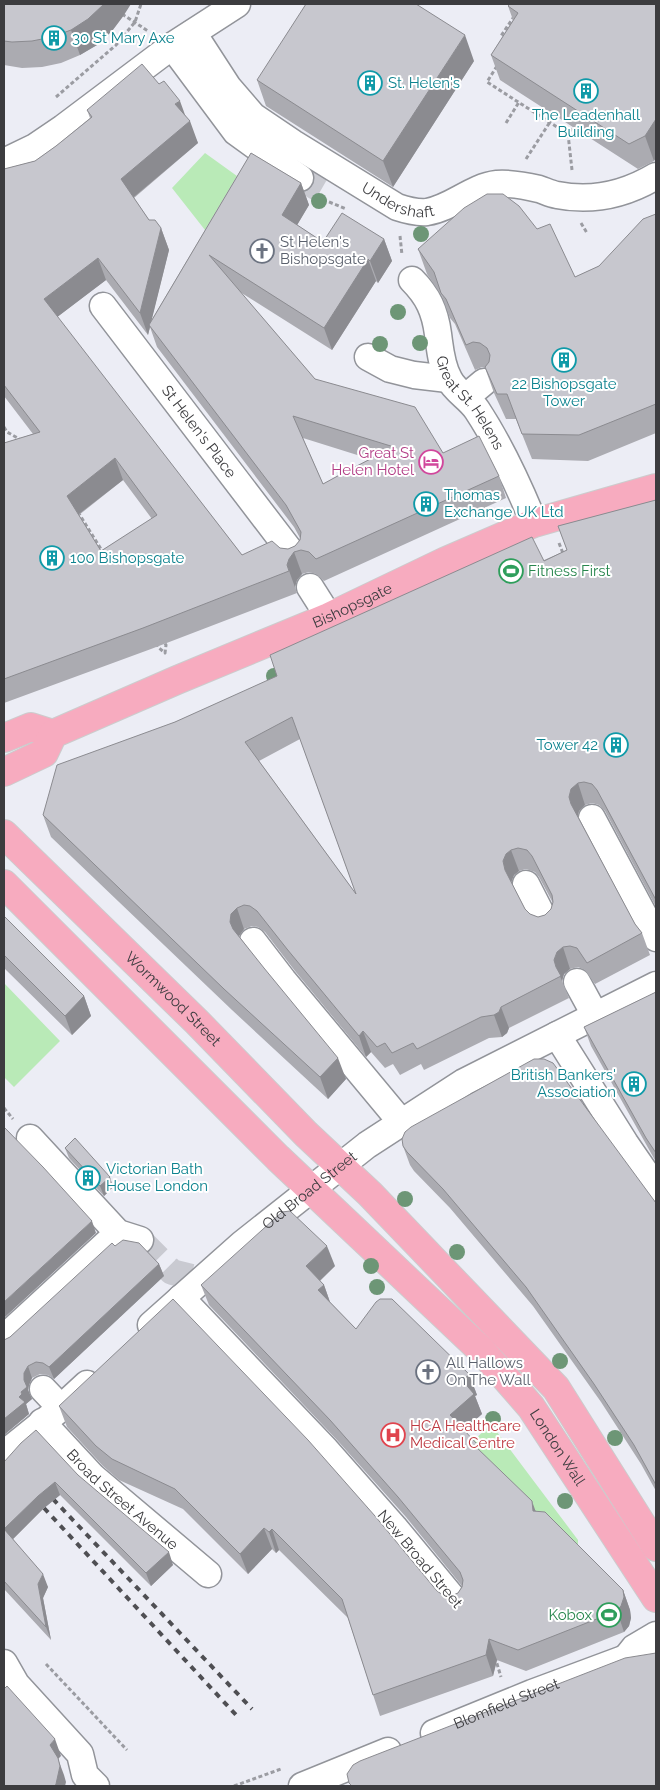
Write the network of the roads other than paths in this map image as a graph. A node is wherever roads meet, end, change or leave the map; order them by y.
1 (238, 4) edge
2 (183, 40) junction
3 (4, 162) edge
4 (656, 176) edge
5 (300, 178) tunnel mouth
6 (413, 280) road end
7 (103, 306) dead end
8 (368, 357) dead end
9 (466, 386) junction
10 (656, 488) edge
11 (534, 523) junction
12 (294, 556) edge
13 (310, 587) dead end
14 (329, 617) junction
15 (53, 734) junction
16 (4, 738) edge
17 (4, 772) edge
18 (592, 818) dead end
19 (4, 834) edge
20 (4, 884) edge
21 (526, 884) dead end
22 (546, 923) edge
23 (656, 938) edge
24 (253, 941) dead end
25 (577, 982) dead end
26 (656, 985) edge
27 (595, 1015) junction
28 (557, 1035) junction
29 (402, 1124) junction
30 (30, 1138) dead end
31 (340, 1165) junction
32 (656, 1188) edge
33 (312, 1189) junction
34 (181, 1298) junction
35 (131, 1343) edge
36 (7, 1347) edge
37 (103, 1369) edge
38 (43, 1389) dead end
39 (51, 1415) junction
40 (4, 1454) edge
41 (656, 1547) edge
42 (208, 1574) dead end
43 (656, 1598) edge
44 (456, 1602) edge
45 (656, 1635) edge
46 (626, 1658) junction
47 (656, 1661) edge
48 (4, 1663) edge
49 (96, 1786) edge
50 (302, 1786) edge

1 - 2 street
2 - 3 street
2 - 4 street, Undershaft
2 - 5 street
6 - 9 street, Great St. Helens
7 - 12 street, St Helen's Place
8 - 9 street
9 - 11 street, Great St. Helens
10 - 11 main road, Bishopsgate
11 - 14 main road, Bishopsgate
13 - 14 street
14 - 15 main road, Bishopsgate
15 - 16 main road
15 - 17 main road
18 - 23 street
19 - 31 main road, Wormwood Street
20 - 33 main road
21 - 22 street
24 - 29 street
25 - 27 street
26 - 27 street, Old Broad Street
27 - 28 street, Old Broad Street
28 - 29 street, Old Broad Street
28 - 32 street
29 - 31 street, Old Broad Street
30 - 36 street
31 - 33 street, Old Broad Street
31 - 41 main road, London Wall
33 - 34 street, Old Broad Street
33 - 43 main road, London Wall
34 - 35 street, Old Broad Street
34 - 44 street, New Broad Street
37 - 39 street
38 - 39 street, Broad Street Avenue
39 - 40 street
39 - 42 street, Broad Street Avenue
45 - 46 street, Blomfield Street
46 - 47 street, Blomfield Street
46 - 50 street, Blomfield Street
48 - 49 street

